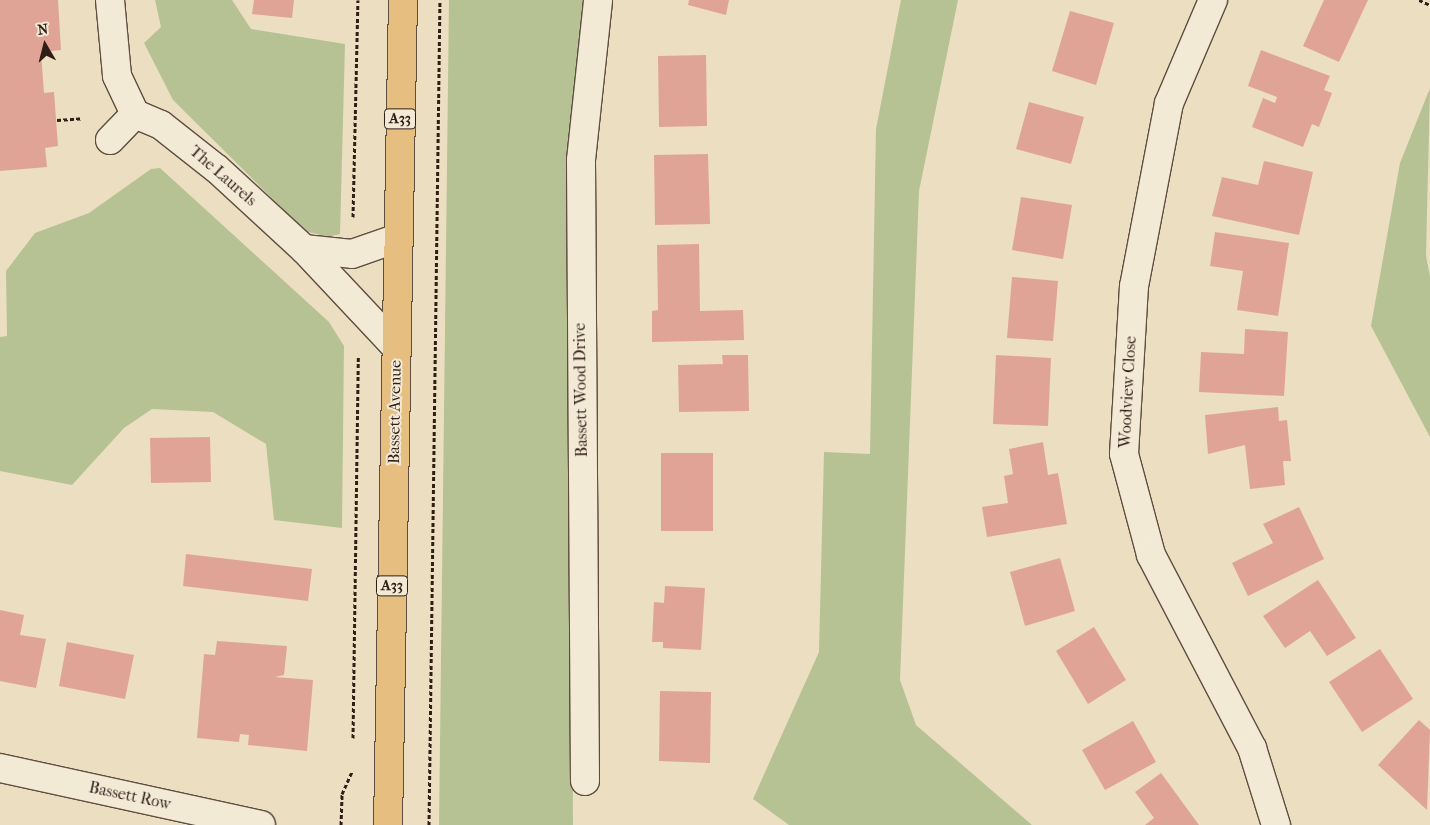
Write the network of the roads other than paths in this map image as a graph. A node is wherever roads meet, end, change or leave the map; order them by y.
1 (110, 0) edge
2 (403, 0) edge
3 (598, 0) edge
4 (1213, 0) edge
5 (135, 114) junction
6 (110, 140) dead end
7 (398, 238) junction
8 (304, 249) junction
9 (396, 347) junction
10 (0, 768) edge
11 (585, 782) dead end
12 (261, 825) edge
13 (388, 825) edge
14 (1276, 825) edge

1 - 5 street
2 - 7 main road, Bassett Avenue / A33
3 - 11 street, Bassett Wood Drive
4 - 14 street, Woodview Close
5 - 6 street
5 - 8 street, The Laurels
7 - 8 street
7 - 9 main road, Bassett Avenue / A33
8 - 9 street, The Laurels
9 - 13 main road, Bassett Avenue / A33
10 - 12 street, Bassett Row

